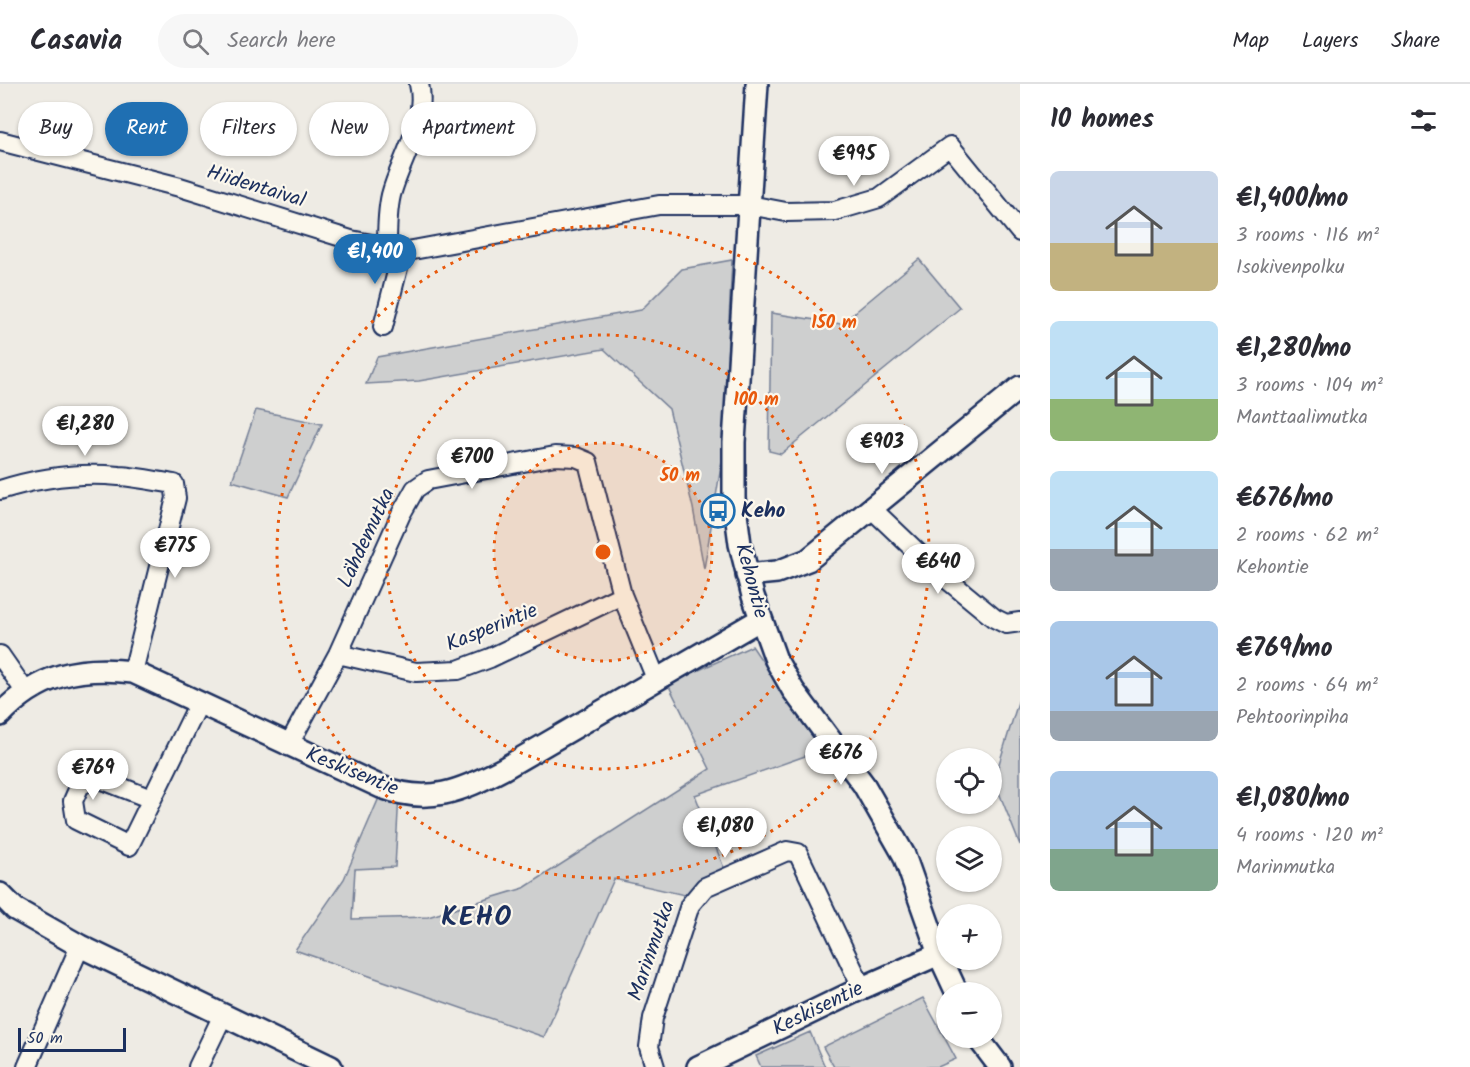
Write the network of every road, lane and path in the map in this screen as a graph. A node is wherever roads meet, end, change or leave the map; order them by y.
1 (418, 84) edge
2 (757, 84) edge
3 (0, 141) edge
4 (749, 204) junction
5 (1020, 232) edge
6 (395, 249) junction
7 (383, 327) dead end
8 (1020, 387) edge
9 (0, 490) edge
10 (872, 509) junction
11 (747, 575) junction
12 (622, 596) junction
13 (761, 619) junction
14 (1020, 622) edge
15 (338, 654) junction
16 (0, 656) edge
17 (133, 672) junction
18 (657, 681) junction
19 (25, 691) junction
20 (199, 703) junction
21 (0, 715) edge
22 (288, 746) junction
23 (151, 799) dead end
24 (0, 894) edge
25 (80, 946) junction
26 (936, 946) edge
27 (936, 955) edge
28 (862, 988) junction
29 (223, 1015) junction
30 (986, 1048) edge
31 (27, 1067) edge
32 (198, 1067) edge
33 (331, 1067) edge
34 (655, 1067) edge
35 (698, 1067) edge
36 (1000, 1067) edge

1 - 6 street
2 - 4 street, Kehontie
3 - 6 street, Hiidentaival
4 - 5 street, Hiidentaival
4 - 6 street, Hiidentaival
4 - 11 street, Kehontie
6 - 7 street
8 - 10 street
9 - 17 street
10 - 11 street
10 - 14 street
11 - 13 street, Kehontie
12 - 15 street, Kasperintie
12 - 15 street, Lähdemutka
12 - 18 street, Lähdemutka
13 - 18 street, Keskisentie
13 - 26 street, Kehontie
15 - 22 street, Lähdemutka
16 - 19 street
17 - 19 street, Keskisentie
17 - 20 street, Keskisentie
18 - 22 street, Keskisentie
19 - 21 street, Keskisentie
20 - 22 street, Keskisentie
20 - 23 street
24 - 25 street
25 - 29 street
25 - 31 street
27 - 28 street, Keskisentie
28 - 34 street, Marinmutka
28 - 35 street, Keskisentie
29 - 32 street
29 - 33 street
30 - 36 street

